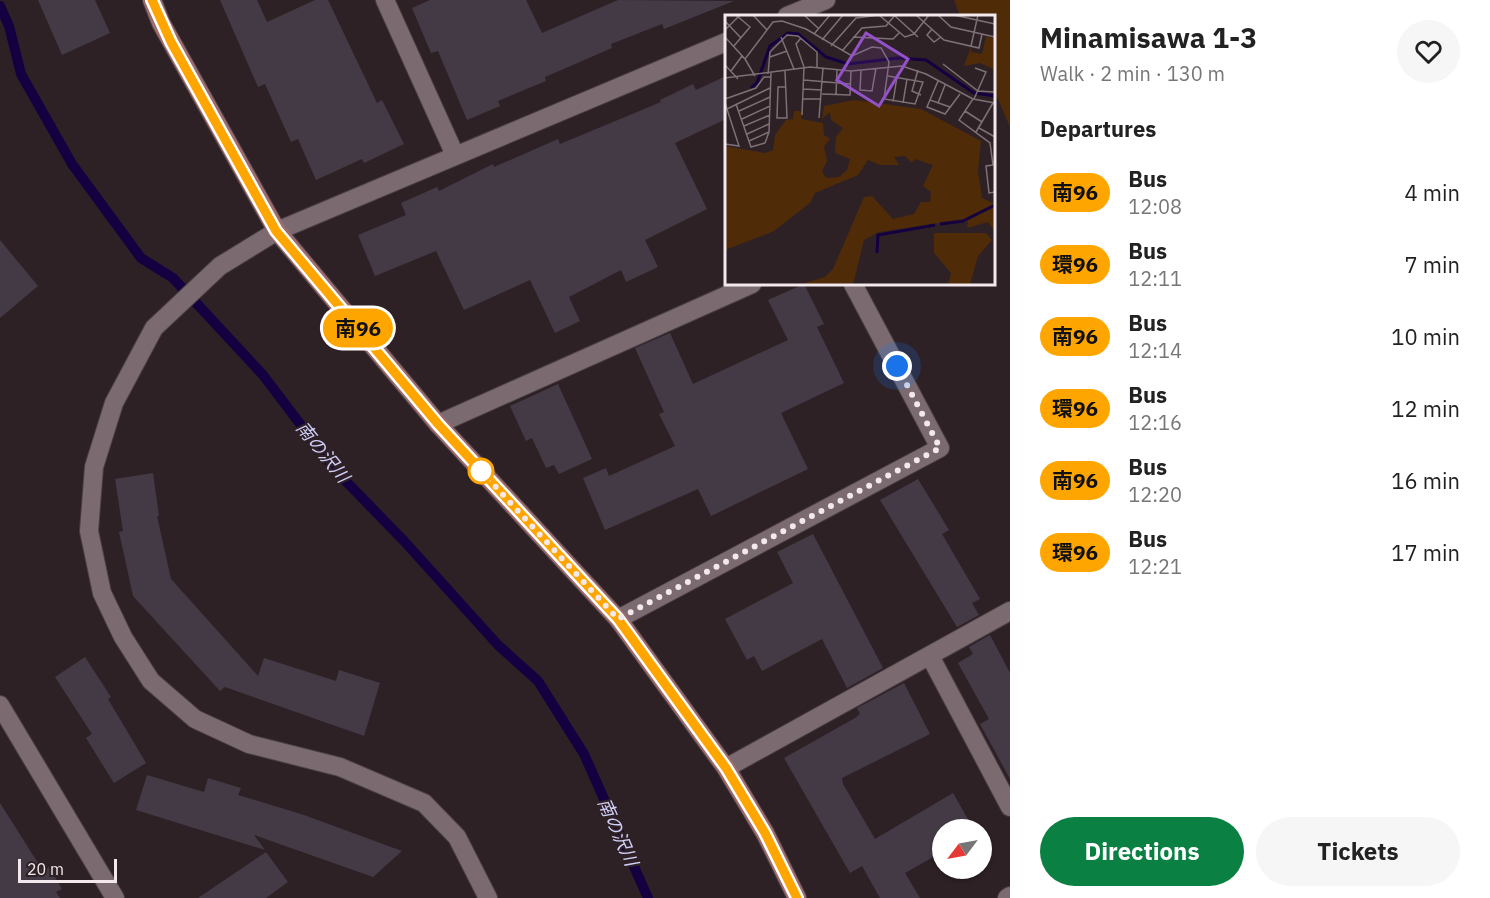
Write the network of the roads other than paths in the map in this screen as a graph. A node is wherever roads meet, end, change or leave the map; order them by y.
1 (152, 0) edge
2 (385, 0) edge
3 (826, 0) edge
4 (789, 15) edge
5 (725, 42) edge
6 (455, 155) junction
7 (276, 231) junction
8 (750, 285) edge
9 (854, 285) edge
10 (438, 424) junction
11 (1010, 611) edge
12 (618, 619) junction
13 (930, 656) junction
14 (0, 705) edge
15 (726, 768) junction
16 (1010, 807) edge
17 (115, 898) edge
18 (488, 898) edge
19 (796, 898) edge

1 - 7 street
2 - 6 street
3 - 4 street
5 - 6 street
6 - 7 street
7 - 10 street
7 - 18 street
8 - 10 street
9 - 12 street
10 - 12 street
11 - 13 street
12 - 15 street
13 - 15 street
13 - 16 street
14 - 17 street
15 - 19 street

